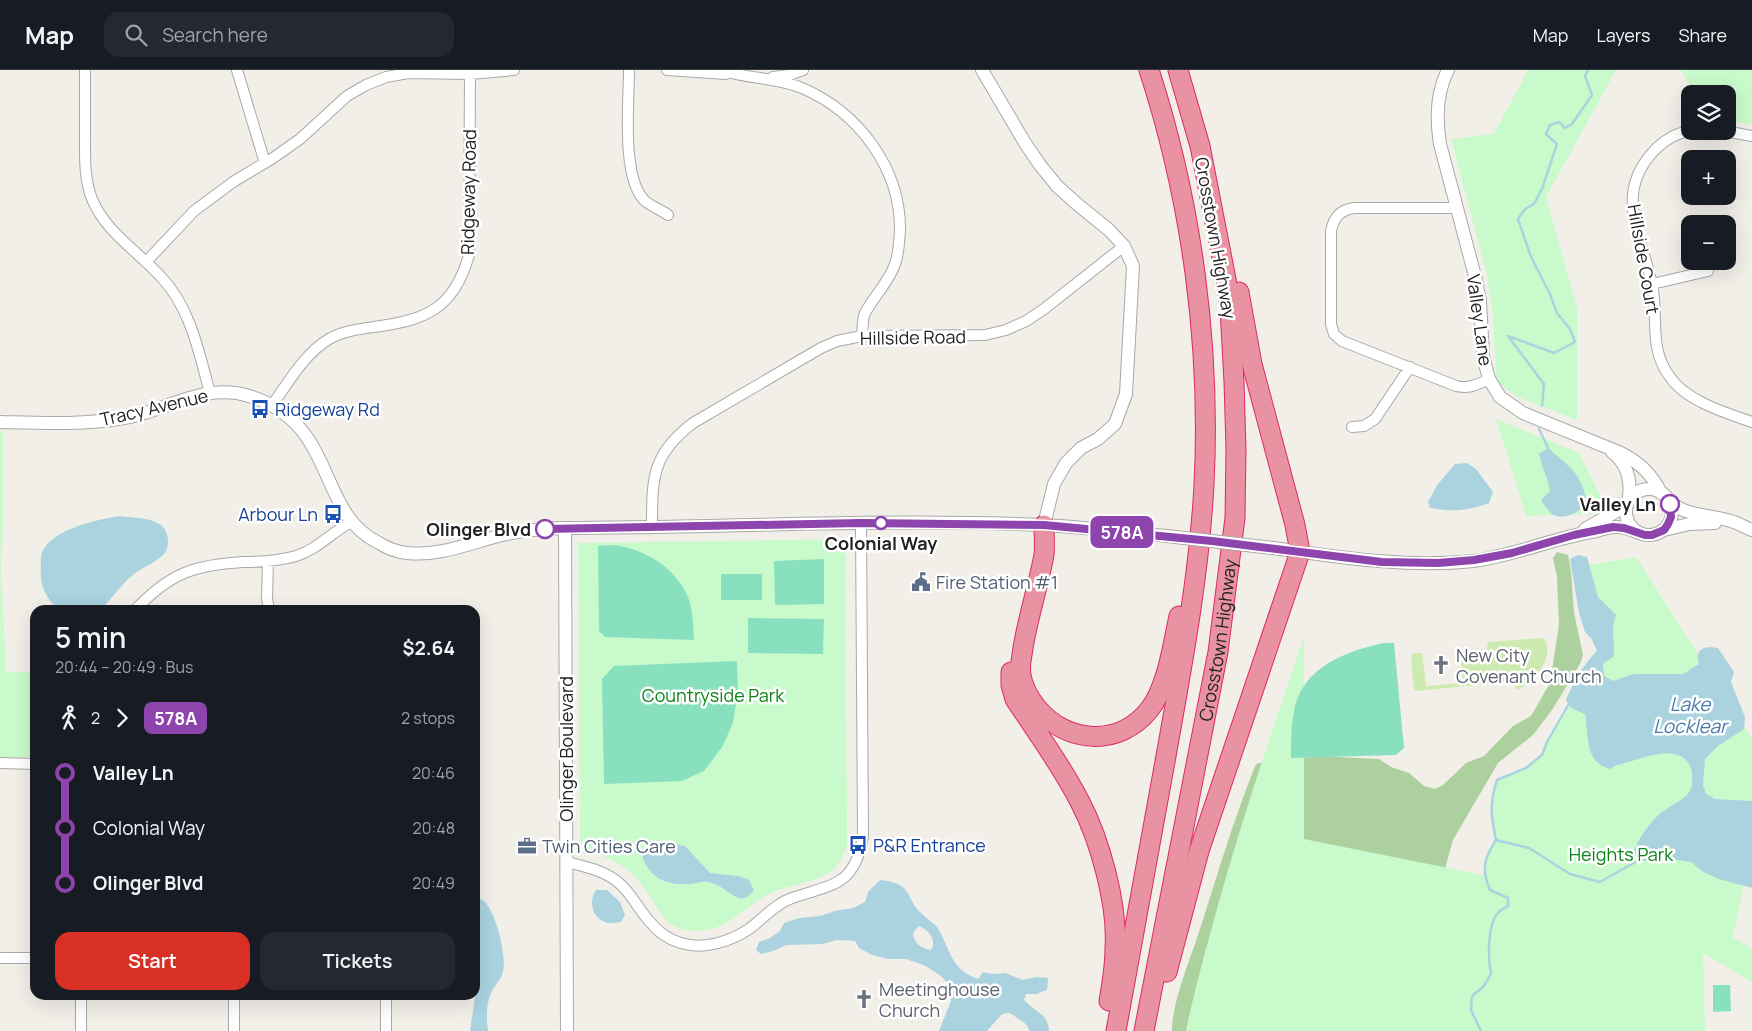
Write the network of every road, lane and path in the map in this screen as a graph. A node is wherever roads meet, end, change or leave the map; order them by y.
1 (85, 70) edge
2 (237, 70) edge
3 (514, 70) edge
4 (629, 70) edge
5 (667, 70) edge
6 (721, 70) edge
7 (804, 70) edge
8 (982, 70) edge
9 (1149, 70) edge
10 (1178, 70) edge
11 (1448, 70) edge
12 (470, 74) junction
13 (750, 76) junction
14 (1736, 133) edge
15 (1681, 134) edge
16 (1752, 136) edge
17 (1200, 146) junction
18 (265, 163) junction
19 (1457, 208) junction
20 (668, 215) dead end
21 (1124, 246) junction
22 (146, 262) junction
23 (1708, 271) dead end
24 (1652, 284) junction
25 (862, 336) junction
26 (1410, 367) junction
27 (1489, 380) junction
28 (210, 393) junction
29 (272, 405) junction
30 (0, 422) edge
31 (1752, 422) edge
32 (1352, 427) dead end
33 (1604, 446) junction
34 (1205, 447) junction
35 (1663, 495) junction
36 (1627, 504) junction
37 (351, 522) junction
38 (1734, 522) junction
39 (861, 523) junction
40 (1044, 525) junction
41 (652, 526) junction
42 (565, 528) junction
43 (1664, 530) junction
44 (1752, 530) edge
45 (1639, 533) junction
46 (1574, 535) junction
47 (1300, 552) junction
48 (268, 562) junction
49 (140, 605) edge
50 (268, 605) edge
51 (0, 762) edge
52 (30, 764) edge
53 (566, 862) junction
54 (0, 958) edge
55 (30, 958) edge
56 (81, 1000) edge
57 (234, 1000) edge
58 (386, 1000) edge
59 (81, 1031) edge
60 (234, 1031) edge
61 (386, 1031) edge
62 (567, 1031) edge
63 (1105, 1031) edge
64 (1116, 1031) edge
65 (1144, 1031) edge
66 (1152, 1031) edge

1 - 22 street
2 - 18 street
3 - 12 street
4 - 20 street
5 - 13 street
6 - 13 street
7 - 13 street
8 - 21 street
9 - 34 highway, Crosstown Highway
10 - 17 highway, Crosstown Highway
11 - 19 street, Valley Lane
12 - 18 street
12 - 29 street, Ridgeway Road
13 - 25 street
14 - 16 street
15 - 24 street, Hillside Court
17 - 47 highway
17 - 65 highway, Crosstown Highway
18 - 22 street
19 - 26 street
19 - 27 street, Valley Lane
21 - 25 street, Hillside Road
21 - 40 street
22 - 28 street
23 - 24 street
24 - 31 street, Hillside Court
25 - 41 street, Hillside Road
26 - 27 street
26 - 32 street
27 - 33 street, Valley Lane
28 - 29 street, Tracy Avenue
28 - 30 street, Tracy Avenue
29 - 37 street, Tracy Avenue
33 - 35 street, Valley Lane
33 - 36 street, Valley Lane
34 - 40 highway
34 - 64 highway, Crosstown Highway
35 - 36 street
35 - 38 street
35 - 43 street
36 - 45 street
36 - 46 street, Tracy Avenue
37 - 42 street, Tracy Avenue
37 - 48 street
38 - 43 street
38 - 44 street
39 - 40 street, Tracy Avenue
39 - 41 street, Tracy Avenue
39 - 53 street
40 - 47 street, Tracy Avenue, bridge
40 - 63 highway
41 - 42 street, Tracy Avenue
42 - 53 street, Olinger Boulevard
43 - 45 street
45 - 46 street, Tracy Avenue
46 - 47 street, Tracy Avenue
47 - 66 highway
48 - 49 street
48 - 50 street
51 - 52 street
53 - 62 street, Olinger Boulevard
54 - 55 street
56 - 59 street
57 - 60 street
58 - 61 street

